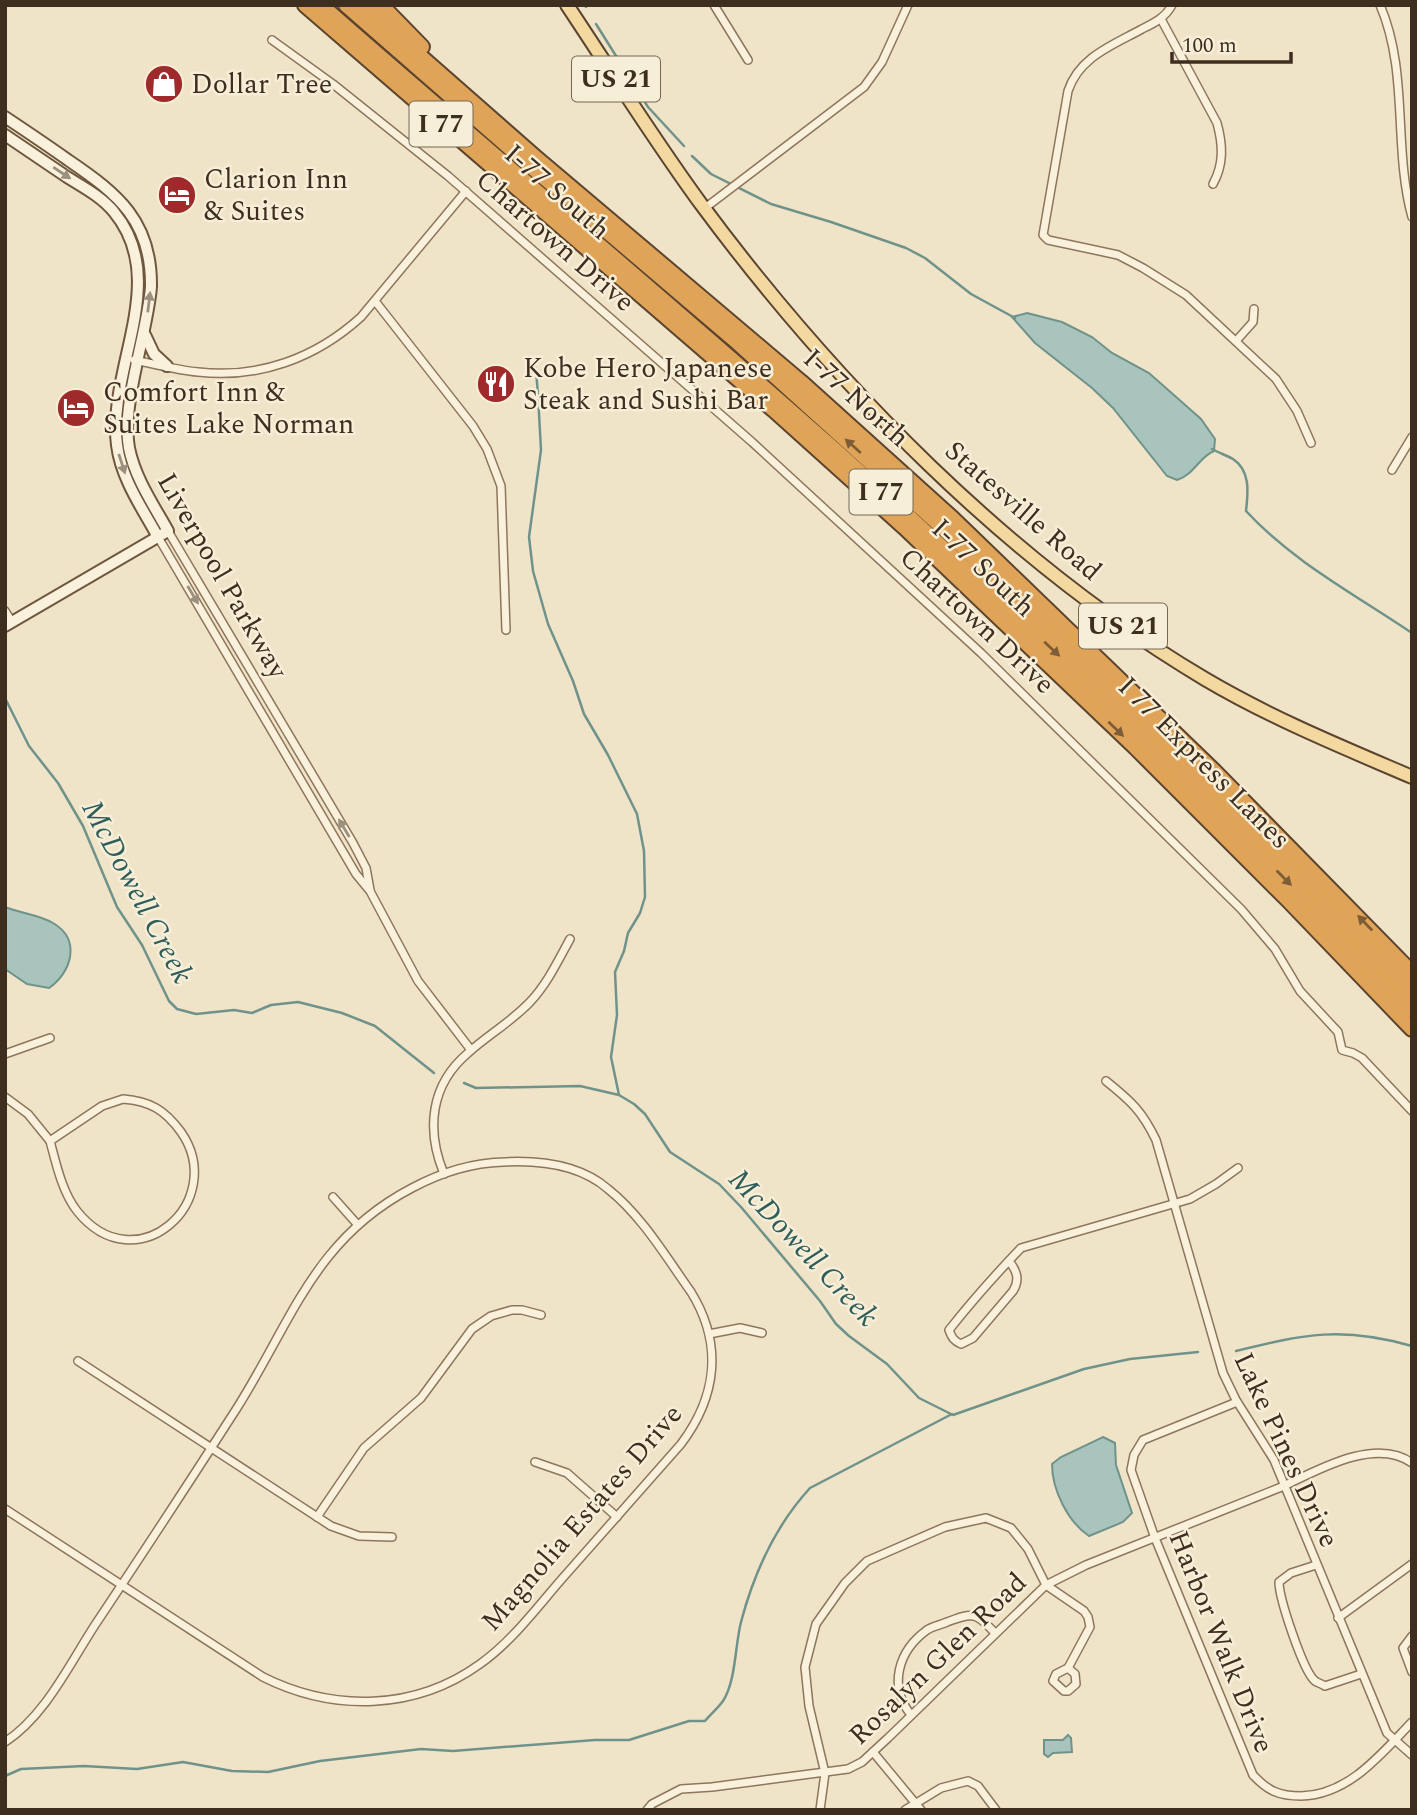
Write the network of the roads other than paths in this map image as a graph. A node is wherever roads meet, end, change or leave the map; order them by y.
1 (294, 5) edge
2 (305, 5) edge
3 (321, 5) edge
4 (346, 5) edge
5 (362, 5) edge
6 (381, 5) edge
7 (566, 5) edge
8 (714, 5) edge
9 (908, 5) edge
10 (1172, 5) edge
11 (1380, 5) edge
12 (1161, 19) junction
13 (344, 39) junction
14 (272, 40) dead end
15 (748, 60) dead end
16 (481, 109) junction
17 (5, 117) edge
18 (5, 135) edge
19 (1213, 184) dead end
20 (466, 191) junction
21 (705, 208) junction
22 (1412, 217) edge
23 (375, 300) junction
24 (1254, 309) dead end
25 (145, 332) junction
26 (1236, 341) junction
27 (127, 358) junction
28 (139, 360) junction
29 (167, 366) junction
30 (1412, 437) edge
31 (1311, 443) dead end
32 (1392, 470) dead end
33 (163, 534) junction
34 (5, 611) edge
35 (9, 624) edge
36 (506, 630) dead end
37 (1127, 686) junction
38 (1187, 763) junction
39 (1412, 777) edge
40 (370, 891) junction
41 (570, 939) dead end
42 (1412, 973) edge
43 (1362, 977) junction
44 (1412, 992) edge
45 (1412, 1010) edge
46 (1412, 1017) edge
47 (1412, 1029) edge
48 (50, 1038) dead end
49 (471, 1050) junction
50 (5, 1054) edge
51 (1106, 1081) dead end
52 (5, 1097) edge
53 (1412, 1111) edge
54 (50, 1141) junction
55 (1238, 1168) dead end
56 (444, 1174) junction
57 (333, 1197) dead end
58 (1175, 1204) junction
59 (357, 1224) junction
60 (1009, 1261) junction
61 (541, 1315) dead end
62 (762, 1333) dead end
63 (709, 1334) junction
64 (78, 1361) dead end
65 (1237, 1402) junction
66 (211, 1448) junction
67 (535, 1462) dead end
68 (1410, 1462) edge
69 (1284, 1486) junction
70 (5, 1509) edge
71 (317, 1517) junction
72 (617, 1517) junction
73 (392, 1537) dead end
74 (1155, 1538) junction
75 (1412, 1564) edge
76 (1316, 1565) junction
77 (121, 1585) junction
78 (1046, 1585) junction
79 (1338, 1618) junction
80 (995, 1633) junction
81 (1412, 1636) edge
82 (1068, 1668) dead end
83 (1412, 1672) edge
84 (1361, 1674) junction
85 (911, 1715) junction
86 (1412, 1722) edge
87 (1394, 1741) junction
88 (5, 1742) edge
89 (873, 1752) junction
90 (1412, 1755) edge
91 (825, 1773) junction
92 (919, 1806) edge
93 (647, 1810) edge
94 (820, 1810) edge
95 (905, 1810) edge
96 (996, 1810) edge

1 - 13 highway
2 - 13 highway, I-77 South / I 77
3 -> 45 highway, I 77 Express Lanes / I 77
38 -> 4 highway, I 77 Express Lanes / I 77
5 - 16 highway, I-77 North / I 77
6 - 16 highway
7 - 21 main road, Statesville Road / US 21
8 - 15 street
9 - 21 street
10 - 12 street
11 - 22 street
12 - 19 street
12 - 26 street
13 -> 43 highway, I-77 South / I 77
14 - 20 street, Chartown Drive
16 - 37 highway, I-77 North / I 77
25 -> 17 street, Liverpool Parkway
18 -> 27 street, Liverpool Parkway
20 - 23 street
20 - 53 street, Chartown Drive
21 - 39 main road, Statesville Road / US 21
23 - 29 street
23 - 36 street
24 - 26 street
25 - 28 street, Liverpool Parkway
25 - 29 street
26 - 31 street
27 - 28 street
27 -> 33 street, Liverpool Parkway
28 - 29 street
28 - 33 street, Liverpool Parkway
30 - 32 street
33 - 35 street
33 -> 40 street, Liverpool Parkway
40 -> 33 street, Liverpool Parkway
34 - 35 street
37 - 38 highway
42 -> 37 highway, I-77 North / I 77
38 - 44 highway, I 77 Express Lanes / I 77
40 - 49 street, Liverpool Parkway
41 - 49 street
43 - 46 highway
43 - 47 highway, I-77 South / I 77
48 - 50 street
49 - 56 street
51 - 58 street, Lake Pines Drive
52 - 54 street
54 - 54 street
55 - 58 street
56 - 59 street, Magnolia Estates Drive
56 - 63 street, Magnolia Estates Drive
57 - 59 street
58 - 60 street
58 - 65 street, Lake Pines Drive
59 - 66 street, Magnolia Estates Drive
60 - 60 street
61 - 71 street
62 - 63 street
63 - 72 street, Magnolia Estates Drive
64 - 66 street
65 - 69 street, Lake Pines Drive
65 - 74 street, Harbor Walk Drive
66 - 71 street
66 - 77 street, Magnolia Estates Drive
67 - 72 street
68 - 69 street, Rosalyn Glen Road
69 - 74 street, Rosalyn Glen Road
69 - 76 street, Lake Pines Drive
70 - 77 street, Magnolia Estates Drive
71 - 73 street
72 - 77 street, Magnolia Estates Drive
74 - 78 street, Rosalyn Glen Road
74 - 87 street, Harbor Walk Drive
75 - 79 street
76 - 79 street, Lake Pines Drive
76 - 84 street
77 - 88 street, Magnolia Estates Drive
78 - 80 street, Rosalyn Glen Road
78 - 82 street
78 - 91 street
79 - 84 street, Lake Pines Drive
80 - 85 street, Rosalyn Glen Road
80 - 85 street
81 - 83 street
84 - 87 street, Lake Pines Drive
85 - 89 street, Rosalyn Glen Road
86 - 87 street, Harbor Walk Drive
87 - 90 street, Lake Pines Drive
89 - 91 street, Rosalyn Glen Road
89 - 92 street
91 - 93 street, Rosalyn Glen Road
91 - 94 street
92 - 95 street
92 - 96 street

